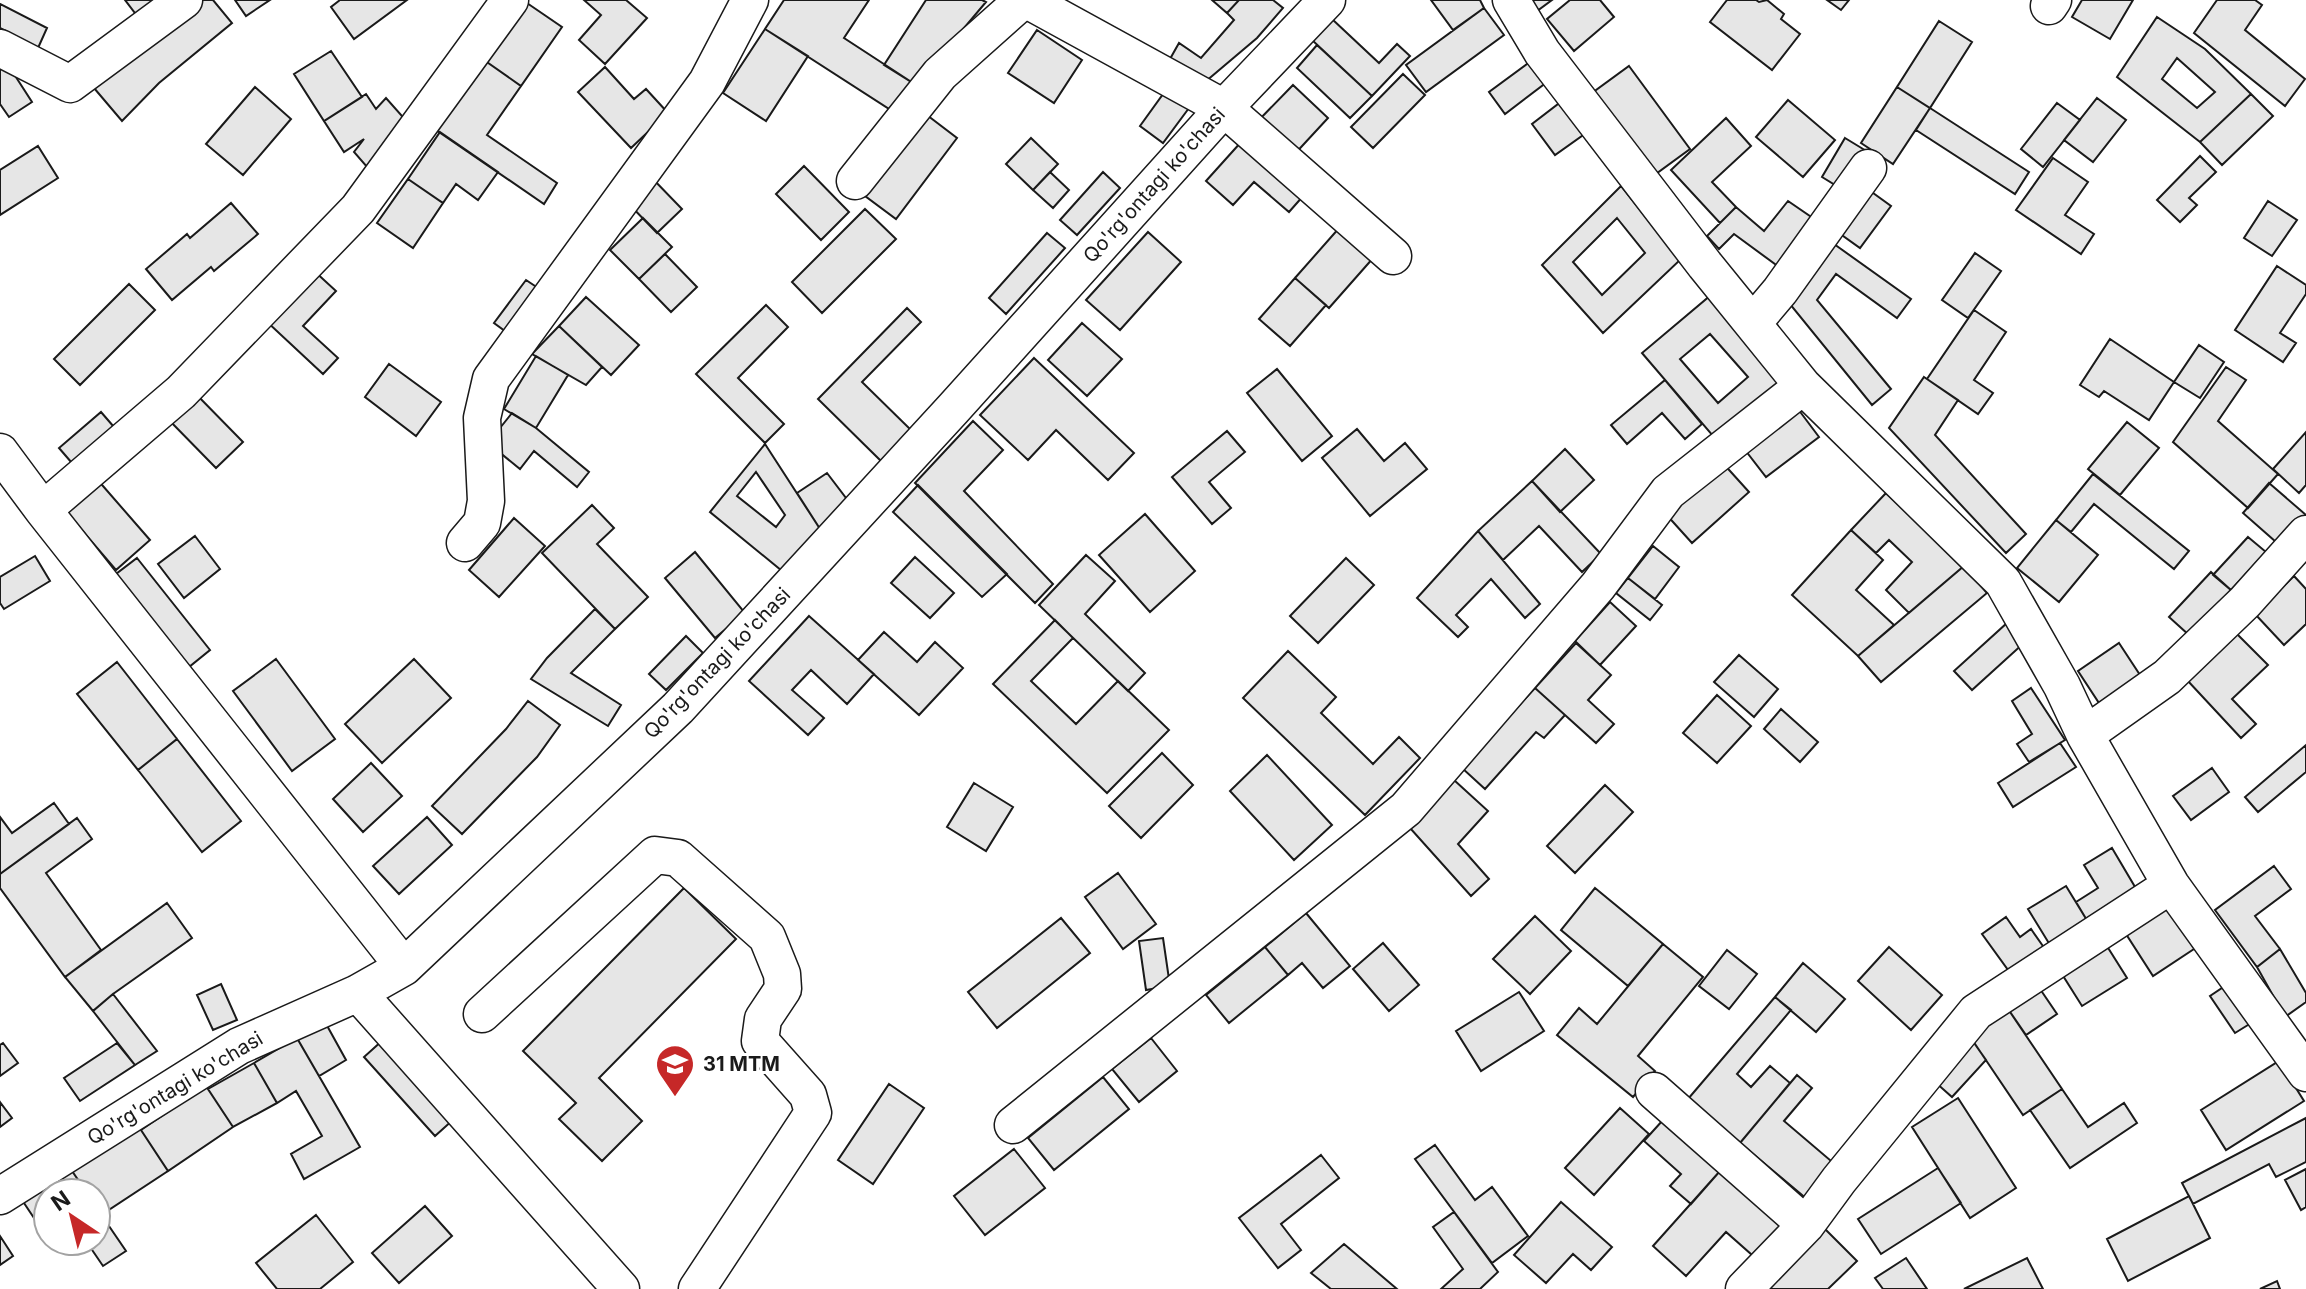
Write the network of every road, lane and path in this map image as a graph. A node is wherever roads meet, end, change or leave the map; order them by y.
1 (184, 0) edge
2 (510, 0) edge
3 (750, 0) edge
4 (1025, 0) edge
5 (1327, 0) edge
6 (1511, 0) edge
7 (0, 48) edge
8 (1224, 108) junction
9 (1868, 168) dead end
10 (855, 181) dead end
11 (1393, 256) dead end
12 (1753, 323) junction
13 (1803, 386) junction
14 (0, 452) edge
15 (43, 510) junction
16 (2306, 534) edge
17 (465, 543) dead end
18 (2085, 735) junction
19 (2171, 885) junction
20 (404, 967) junction
21 (358, 993) junction
22 (482, 1014) dead end
23 (2306, 1073) edge
24 (1654, 1091) dead end
25 (1013, 1125) dead end
26 (3, 1187) edge
27 (1806, 1225) junction
28 (621, 1289) edge
29 (697, 1289) edge
30 (1744, 1289) edge

1 - 7 street
2 - 15 street
3 - 17 street
4 - 8 street
4 - 10 street
5 - 8 street, Qo'rg'ontagi ko'chasi
6 - 12 street
8 - 11 street
8 - 20 street, Qo'rg'ontagi ko'chasi
9 - 12 street
12 - 13 street
13 - 18 street
13 - 25 street
14 - 15 street
15 - 20 street
16 - 18 street
18 - 19 street
19 - 23 street
19 - 27 street
20 - 21 street, Qo'rg'ontagi ko'chasi
21 - 26 street, Qo'rg'ontagi ko'chasi
21 - 28 street
22 - 29 street
24 - 27 street
27 - 30 street

